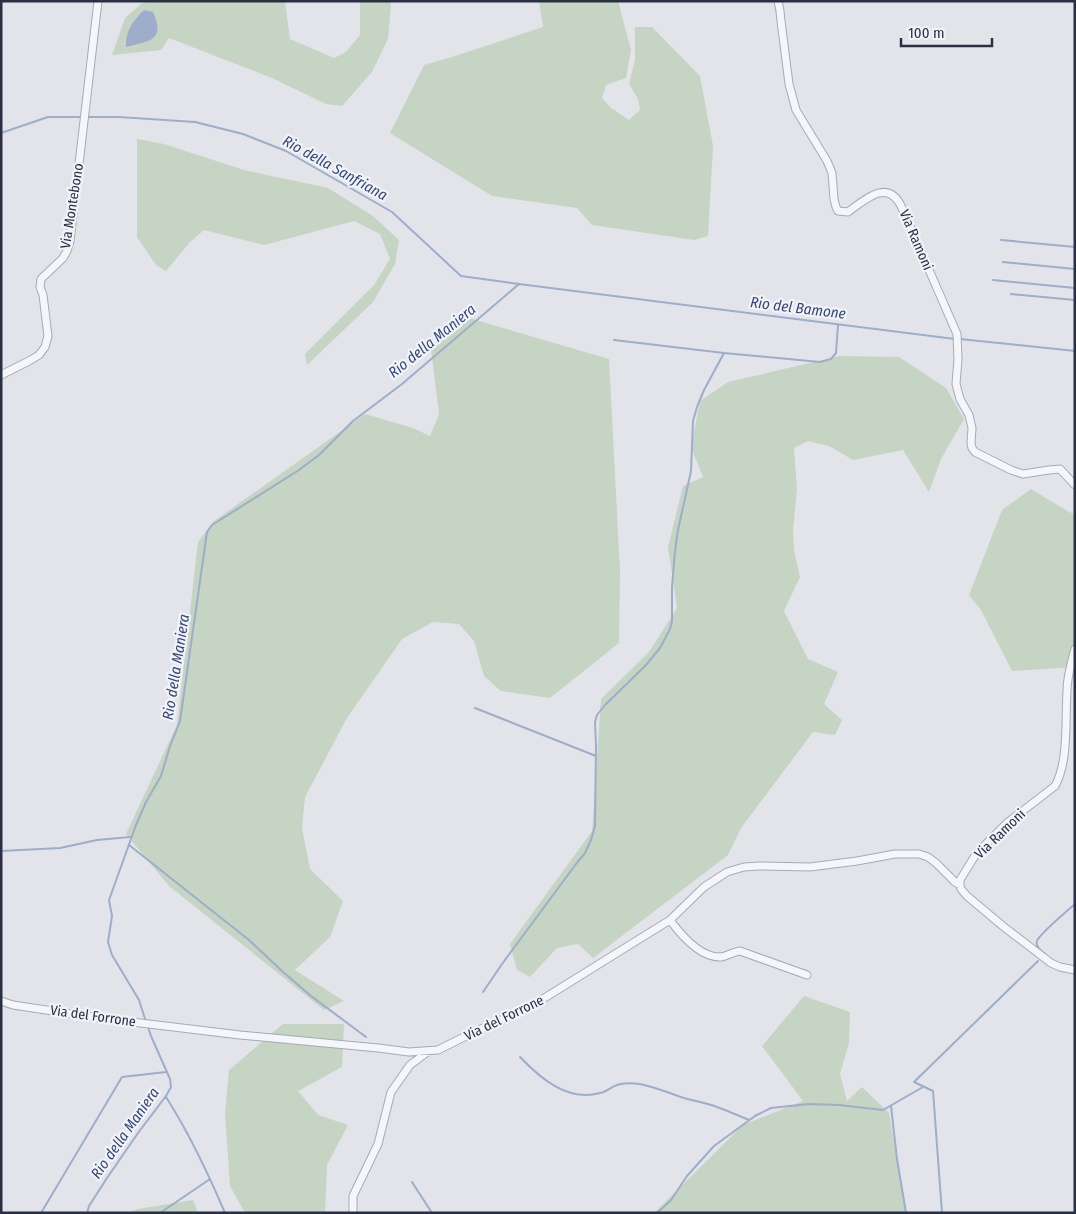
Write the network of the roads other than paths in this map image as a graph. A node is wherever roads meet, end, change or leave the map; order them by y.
1 (98, 1) edge
2 (778, 1) edge
3 (1, 375) edge
4 (1075, 485) edge
5 (1075, 649) edge
6 (960, 885) junction
7 (670, 920) junction
8 (1075, 970) edge
9 (807, 975) dead end
10 (1, 1001) edge
11 (429, 1050) junction
12 (352, 1213) edge

1 - 3 street, Via Montebono
2 - 4 street, Via Ramoni
5 - 6 street, Via Ramoni
6 - 7 street, Via del Forrone
6 - 8 street
7 - 9 street
7 - 11 street, Via del Forrone
10 - 11 street, Via del Forrone
11 - 12 street

